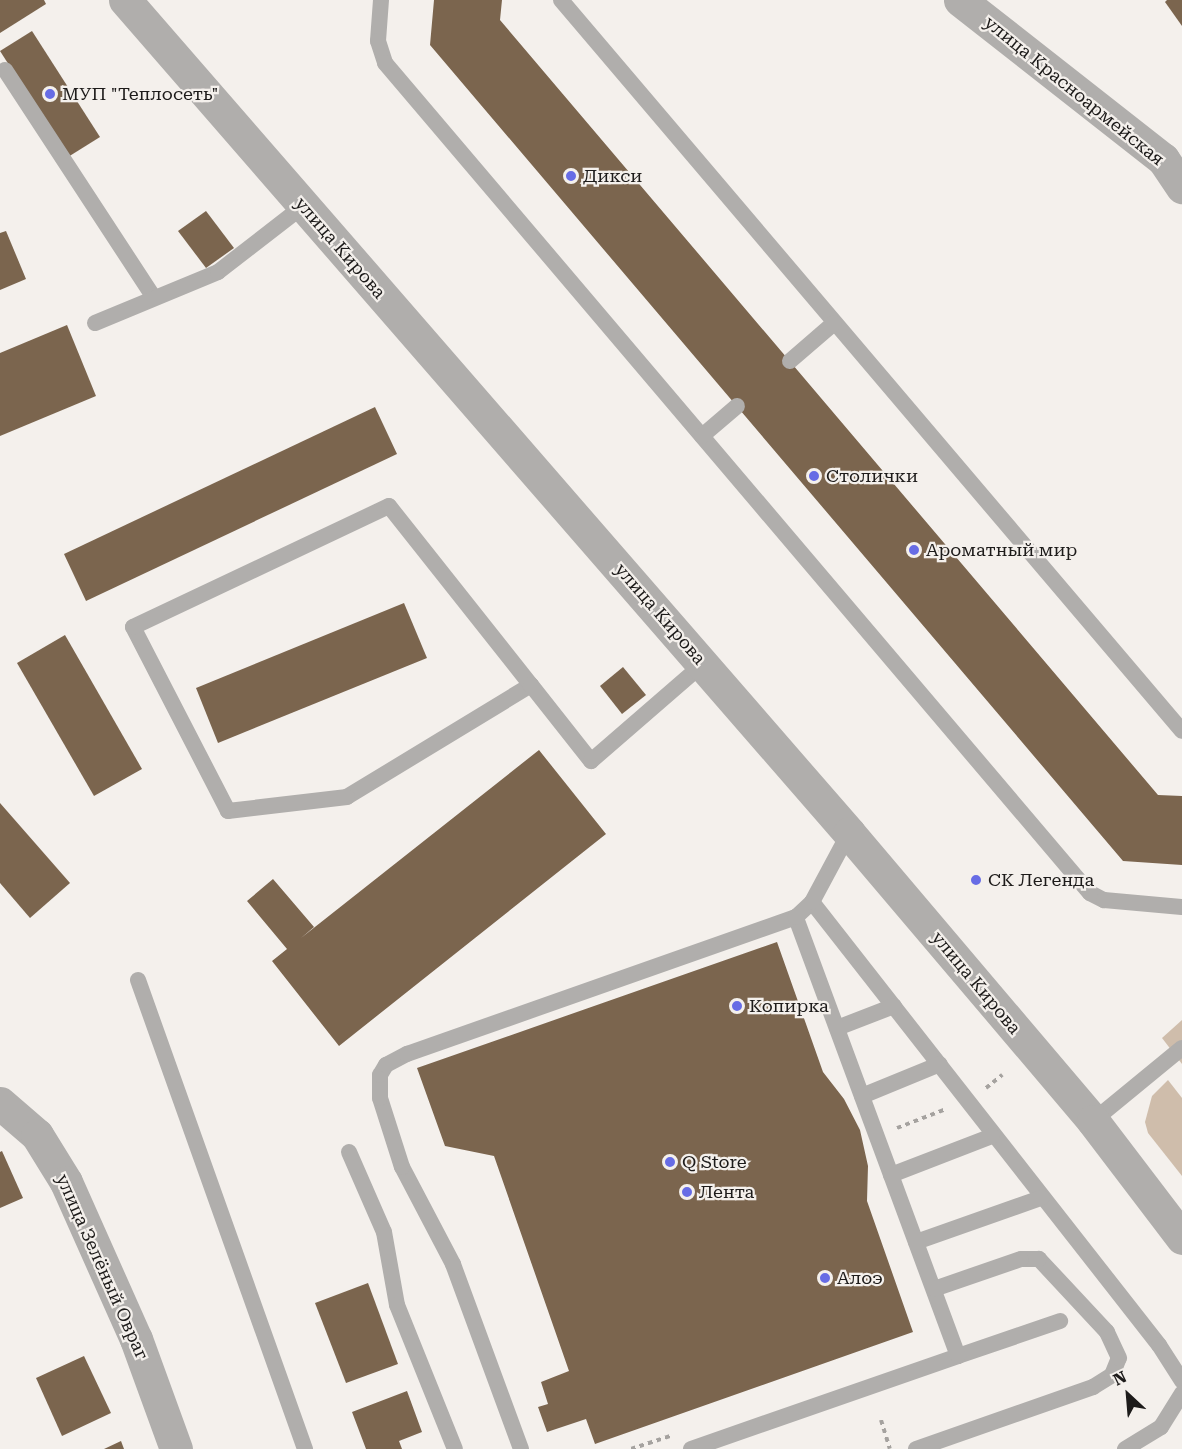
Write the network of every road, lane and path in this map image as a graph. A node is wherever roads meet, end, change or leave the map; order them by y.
1 (125, 0) edge
2 (381, 0) edge
3 (561, 0) edge
4 (960, 0) edge
5 (5, 70) dead end
6 (1182, 187) edge
7 (303, 206) junction
8 (154, 298) junction
9 (95, 323) dead end
10 (834, 323) junction
11 (790, 361) dead end
12 (737, 406) dead end
13 (702, 436) junction
14 (704, 663) junction
15 (531, 685) junction
16 (1182, 731) edge
17 (849, 833) junction
18 (812, 902) junction
19 (1182, 907) edge
20 (796, 918) junction
21 (138, 980) dead end
22 (894, 1006) junction
23 (837, 1028) junction
24 (1182, 1048) edge
25 (940, 1065) junction
26 (1002, 1075) dead end
27 (862, 1096) junction
28 (976, 1096) dead end
29 (0, 1103) edge
30 (954, 1106) dead end
31 (1093, 1121) junction
32 (888, 1131) dead end
33 (992, 1136) junction
34 (349, 1152) dead end
35 (891, 1174) junction
36 (1041, 1198) junction
37 (1182, 1238) edge
38 (916, 1242) junction
39 (934, 1289) junction
40 (1060, 1321) dead end
41 (958, 1356) junction
42 (1182, 1381) edge
43 (1182, 1393) edge
44 (881, 1420) dead end
45 (676, 1434) dead end
46 (176, 1449) edge
47 (305, 1449) edge
48 (456, 1449) edge
49 (521, 1449) edge
50 (631, 1449) edge
51 (691, 1449) edge
52 (890, 1449) edge
53 (916, 1449) edge
54 (1125, 1449) edge

1 - 7 street, улица Кирова
2 - 13 lane
3 - 10 lane
4 - 6 street, улица Красноармейская
5 - 8 lane
7 - 8 lane
7 - 14 street, улица Кирова
8 - 9 lane
10 - 11 lane
10 - 16 lane
12 - 13 lane
13 - 19 lane
14 - 15 lane
14 - 17 street, улица Кирова
15 - 15 lane
17 - 18 lane
17 - 31 street, улица Кирова
18 - 20 lane
18 - 22 lane
20 - 23 lane
20 - 49 lane
21 - 47 lane
22 - 23 lane
22 - 25 lane
23 - 27 lane
24 - 31 lane
25 - 27 lane
25 - 33 lane
26 - 28 path
27 - 35 lane
29 - 46 street, улица Зелёный Овраг
30 - 32 path
31 - 37 street, улица Кирова
33 - 35 lane
33 - 36 lane
34 - 48 lane
35 - 38 lane
36 - 38 lane
36 - 42 lane
38 - 39 lane
39 - 41 lane
39 - 53 lane
40 - 41 lane
41 - 51 lane
43 - 54 lane
44 - 52 path
45 - 50 path

